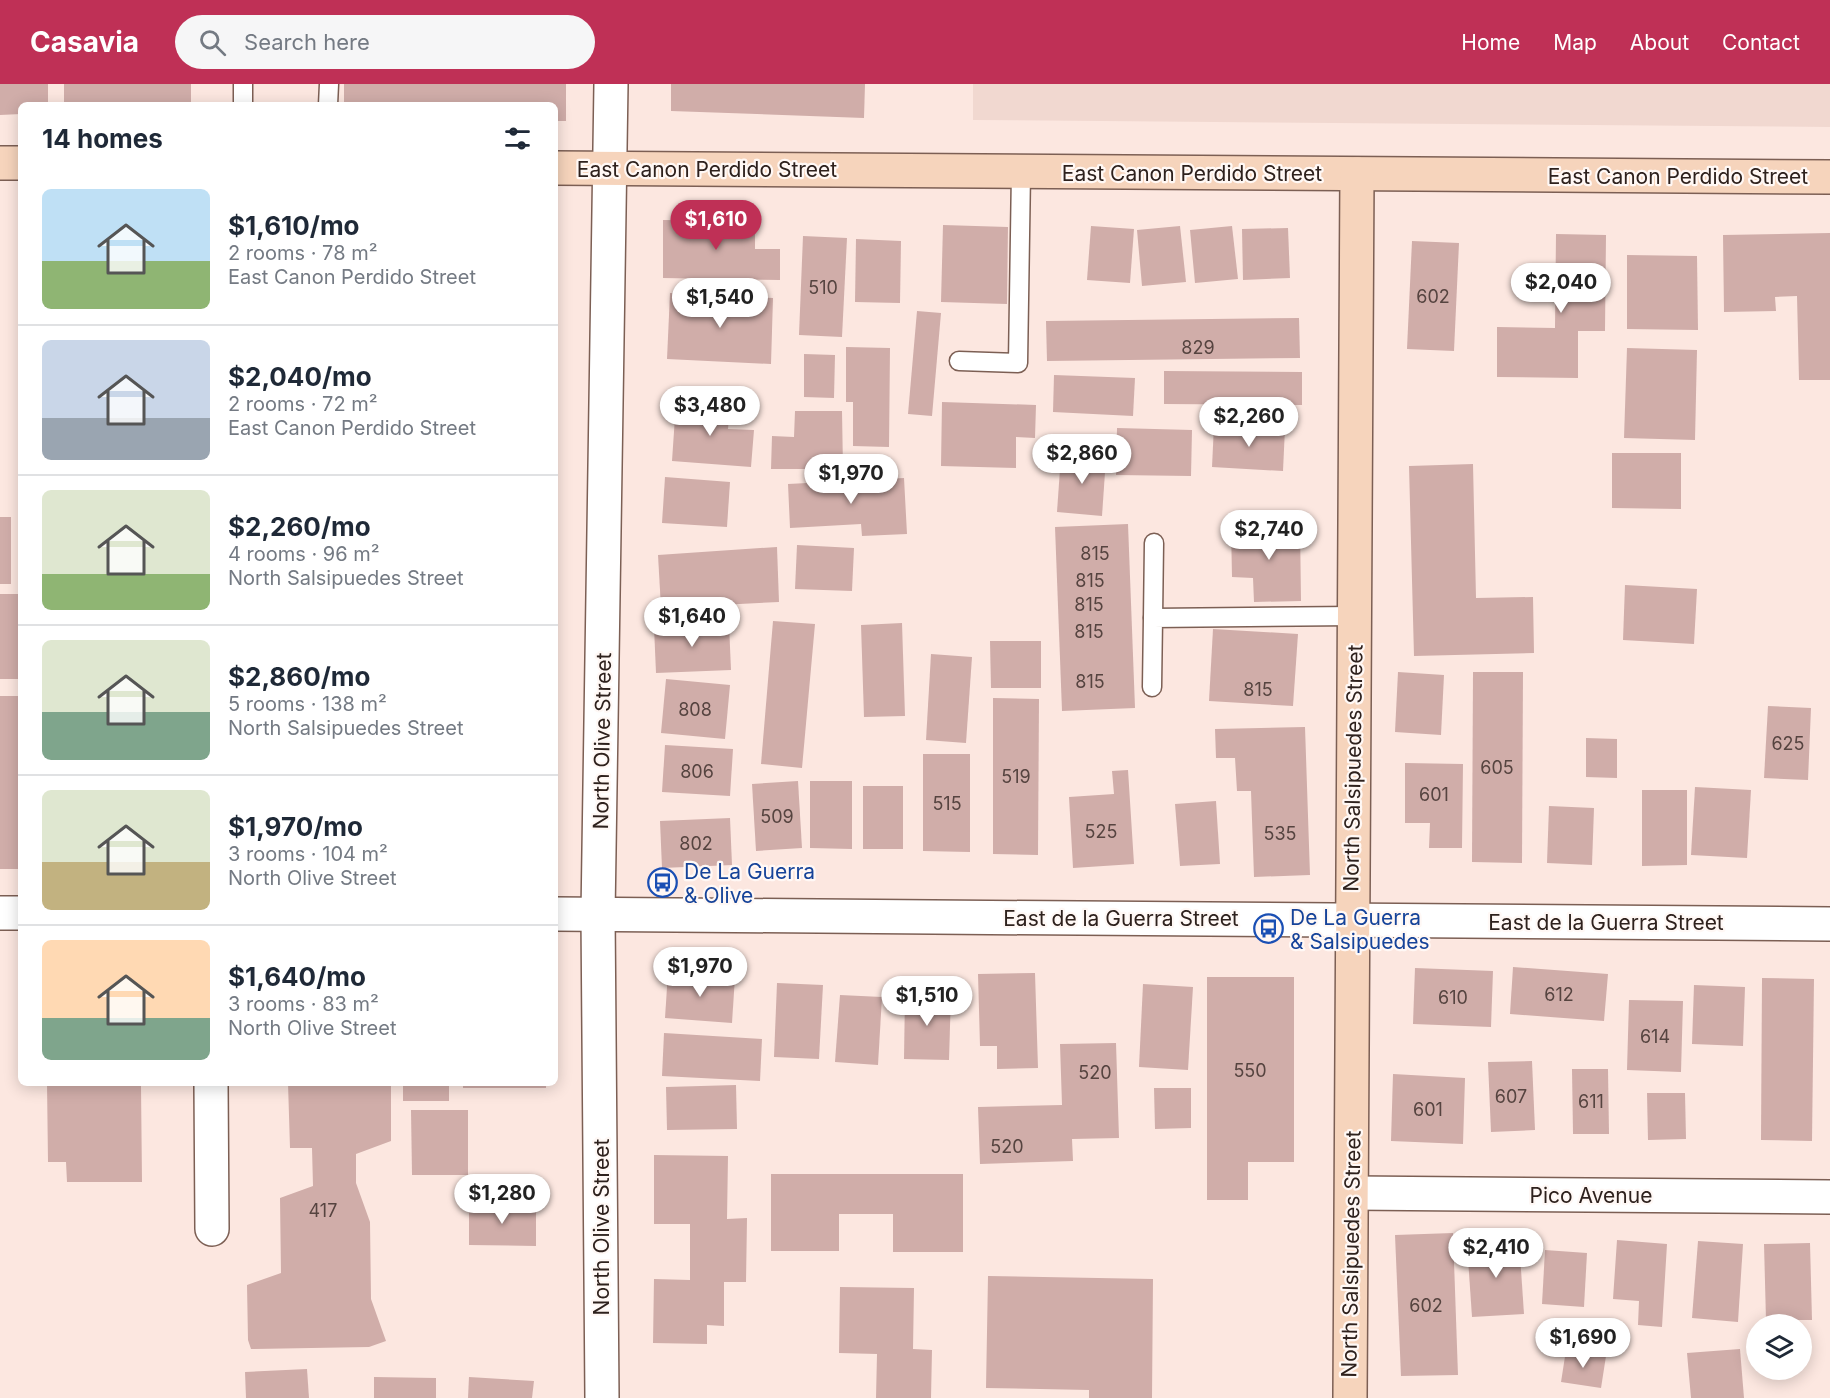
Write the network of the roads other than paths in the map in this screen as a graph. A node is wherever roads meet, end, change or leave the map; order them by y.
1 (243, 84) edge
2 (329, 84) edge
3 (611, 84) edge
4 (243, 102) edge
5 (328, 102) edge
6 (0, 163) edge
7 (18, 164) edge
8 (558, 168) edge
9 (610, 168) junction
10 (1021, 172) junction
11 (1358, 174) junction
12 (1830, 177) edge
13 (959, 360) dead end
14 (1154, 543) dead end
15 (1355, 616) junction
16 (1153, 618) junction
17 (1152, 687) dead end
18 (0, 913) edge
19 (18, 913) edge
20 (558, 914) edge
21 (598, 914) junction
22 (1351, 922) junction
23 (1830, 924) edge
24 (211, 1086) edge
25 (1352, 1193) junction
26 (1830, 1197) edge
27 (212, 1229) dead end
28 (602, 1398) edge
29 (1350, 1398) edge

1 - 4 lane
2 - 5 lane
3 - 9 street, North Olive Street
6 - 7 street
8 - 9 street, East Canon Perdido Street
9 - 10 street, East Canon Perdido Street
9 - 21 street, North Olive Street
10 - 11 street, East Canon Perdido Street
10 - 13 lane
11 - 12 street, East Canon Perdido Street
11 - 15 street, North Salsipuedes Street
14 - 16 lane
15 - 16 lane
15 - 22 street, North Salsipuedes Street
16 - 17 lane
18 - 19 street
20 - 21 street, East de la Guerra Street
21 - 22 street, East de la Guerra Street
21 - 28 street, North Olive Street
22 - 23 street, East de la Guerra Street
22 - 25 street, North Salsipuedes Street
24 - 27 street
25 - 26 street, Pico Avenue
25 - 29 street, North Salsipuedes Street

